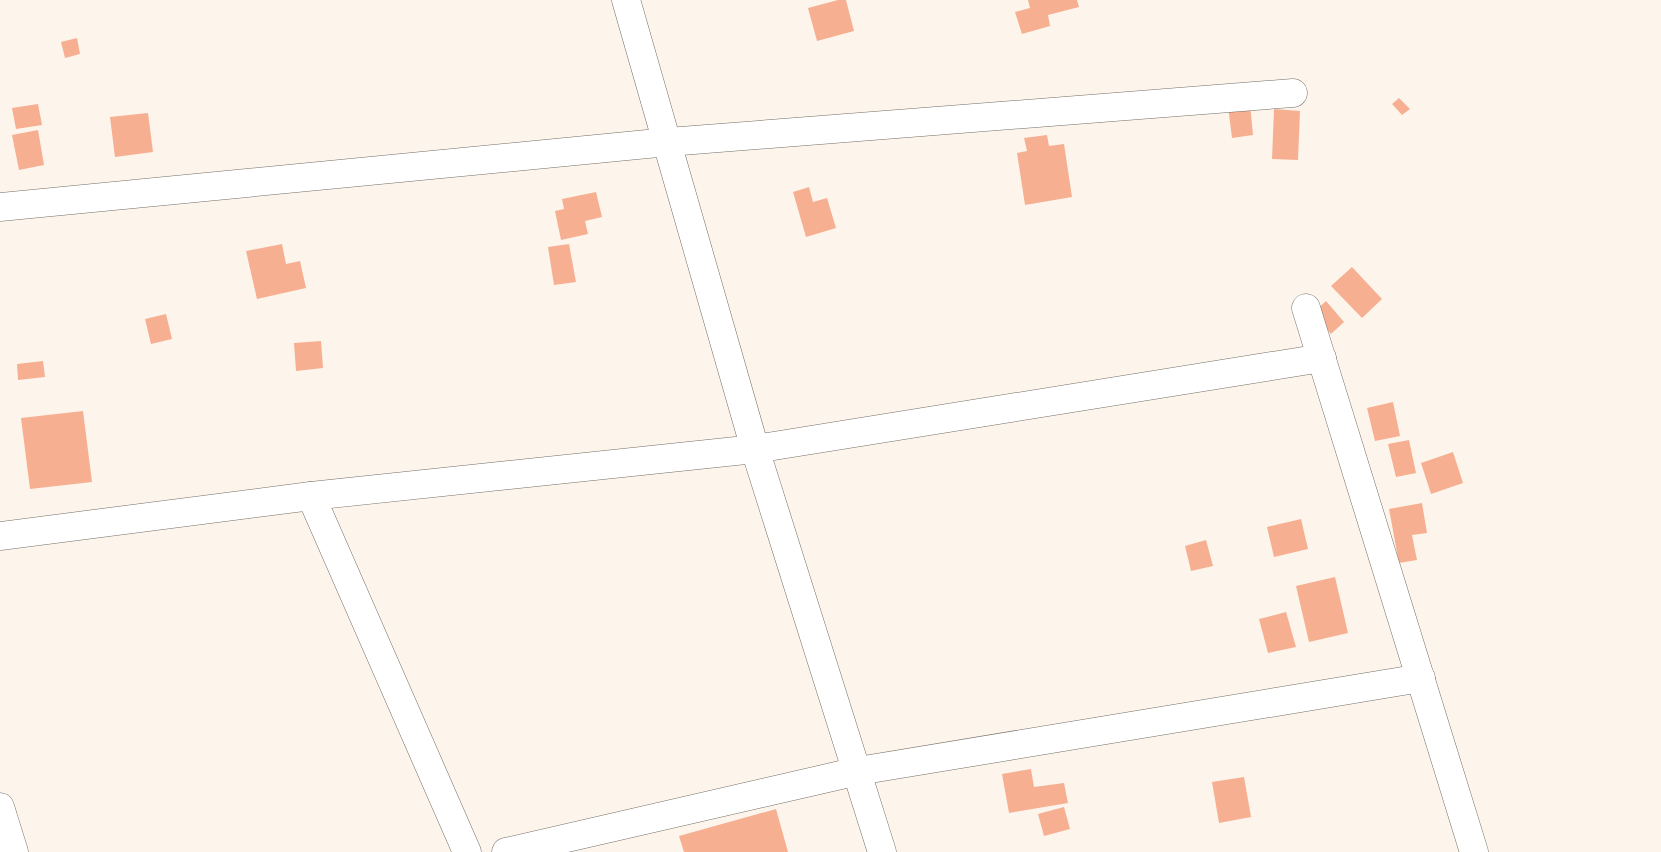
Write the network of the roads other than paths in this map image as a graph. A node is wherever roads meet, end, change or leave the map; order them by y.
1 (626, 0) edge
2 (1293, 93) dead end
3 (668, 142) junction
4 (0, 207) edge
5 (1306, 308) dead end
6 (1322, 358) junction
7 (755, 449) junction
8 (311, 496) junction
9 (0, 536) edge
10 (1421, 678) junction
11 (858, 771) junction
12 (0, 807) edge
13 (14, 852) edge
14 (467, 852) edge
15 (506, 852) edge
16 (882, 852) edge
17 (1474, 852) edge

1 - 3 street
2 - 3 street
3 - 4 street
3 - 7 street
5 - 6 street
6 - 7 street
6 - 10 street
7 - 8 street
7 - 11 street
8 - 9 street
8 - 14 street
10 - 11 street
10 - 17 street
11 - 15 street
11 - 16 street
12 - 13 street

